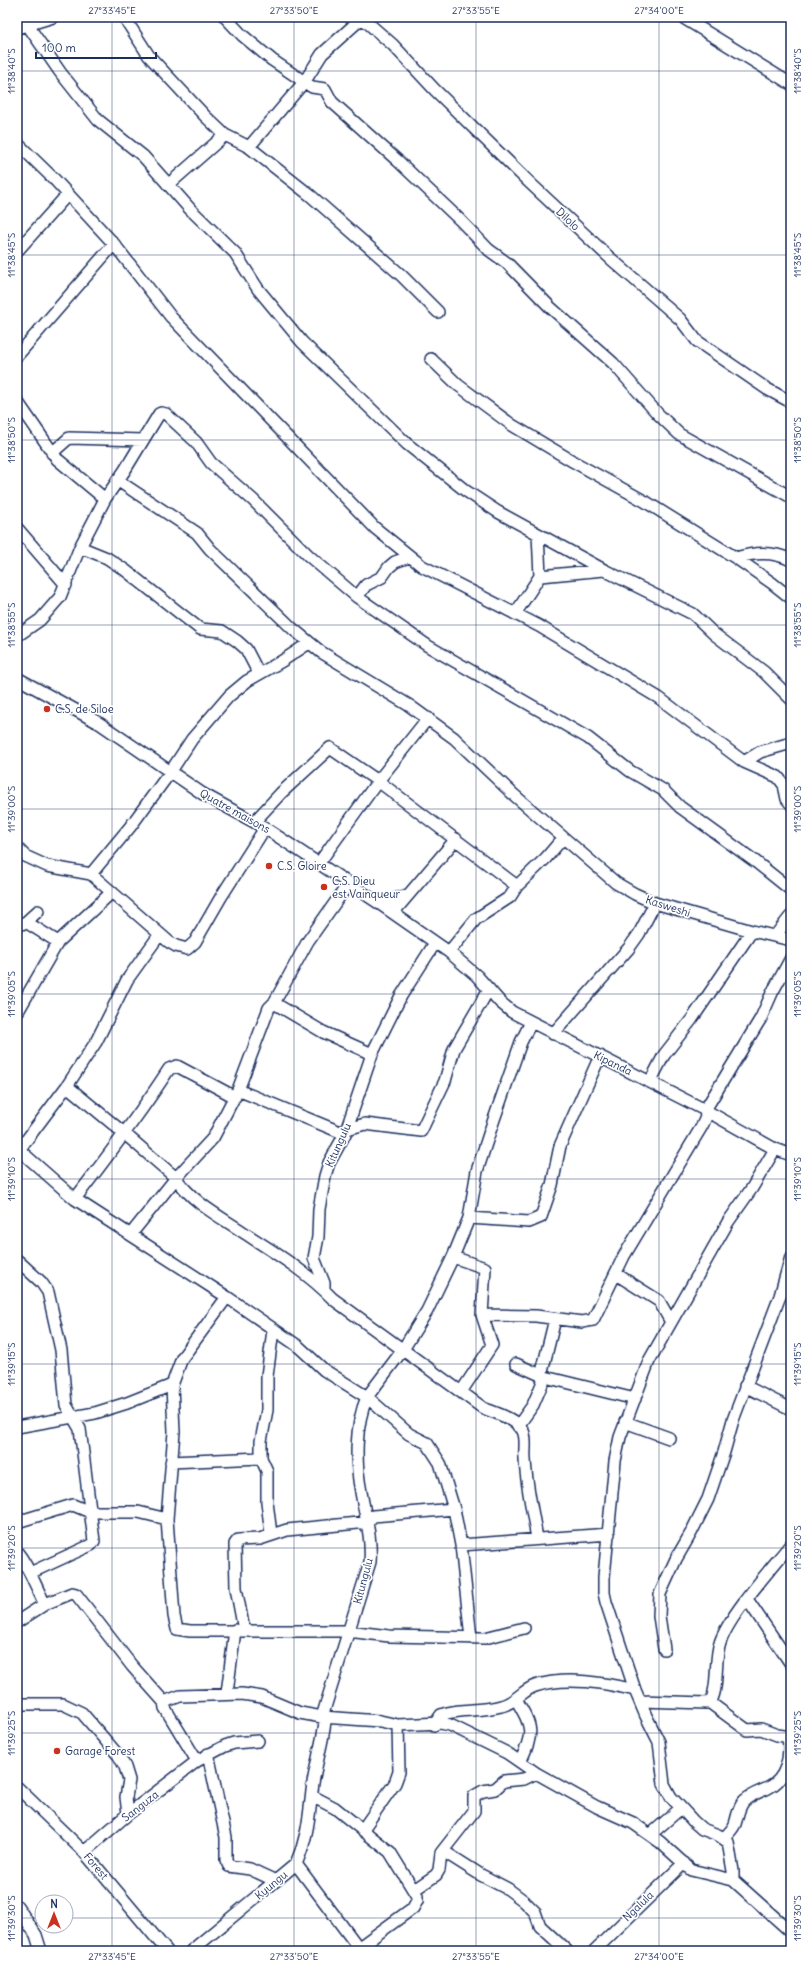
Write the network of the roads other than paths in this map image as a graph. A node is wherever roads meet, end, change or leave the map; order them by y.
1 (53, 17) edge
2 (124, 17) edge
3 (224, 17) edge
4 (361, 17) edge
5 (682, 17) edge
6 (22, 23) edge
7 (305, 81) junction
8 (791, 84) edge
9 (225, 135) junction
10 (17, 143) edge
11 (249, 147) junction
12 (168, 185) junction
13 (68, 194) junction
14 (114, 244) junction
15 (17, 251) edge
16 (438, 312) dead end
17 (17, 356) edge
18 (431, 359) dead end
19 (17, 401) edge
20 (791, 402) edge
21 (143, 440) junction
22 (52, 453) junction
23 (118, 480) junction
24 (791, 497) edge
25 (105, 498) junction
26 (17, 528) edge
27 (538, 534) junction
28 (80, 546) junction
29 (409, 557) junction
30 (736, 558) junction
31 (791, 560) edge
32 (604, 570) junction
33 (540, 576) junction
34 (66, 585) junction
35 (357, 597) junction
36 (791, 598) edge
37 (515, 614) junction
38 (17, 636) edge
39 (309, 643) junction
40 (259, 674) junction
41 (17, 678) edge
42 (791, 699) edge
43 (428, 718) junction
44 (791, 743) edge
45 (744, 762) junction
46 (171, 771) junction
47 (378, 781) junction
48 (791, 804) edge
49 (255, 821) junction
50 (265, 828) junction
51 (563, 838) junction
52 (456, 840) junction
53 (18, 850) edge
54 (318, 863) junction
55 (91, 874) junction
56 (349, 883) junction
57 (517, 886) junction
58 (791, 890) edge
59 (112, 892) junction
60 (408, 895) junction
61 (655, 903) junction
62 (380, 904) junction
63 (38, 911) dead end
64 (393, 913) junction
65 (791, 917) edge
66 (21, 924) edge
67 (752, 931) junction
68 (160, 934) junction
69 (775, 936) junction
70 (791, 940) edge
71 (58, 942) junction
72 (435, 943) junction
73 (449, 952) junction
74 (791, 958) edge
75 (489, 989) junction
76 (274, 1003) junction
77 (17, 1012) edge
78 (531, 1022) junction
79 (554, 1034) junction
80 (372, 1054) junction
81 (600, 1056) junction
82 (650, 1082) junction
83 (67, 1086) junction
84 (237, 1093) junction
85 (705, 1110) junction
86 (346, 1131) junction
87 (126, 1134) junction
88 (18, 1149) edge
89 (775, 1149) junction
90 (791, 1155) edge
91 (176, 1178) junction
92 (75, 1199) junction
93 (469, 1218) junction
94 (131, 1234) junction
95 (453, 1257) junction
96 (791, 1257) edge
97 (17, 1260) edge
98 (316, 1263) junction
99 (616, 1274) junction
100 (306, 1275) junction
101 (324, 1289) junction
102 (227, 1297) junction
103 (482, 1315) junction
104 (555, 1319) junction
105 (670, 1322) junction
106 (273, 1330) junction
107 (402, 1351) junction
108 (516, 1364) dead end
109 (543, 1376) junction
110 (172, 1385) junction
111 (745, 1386) junction
112 (461, 1392) junction
113 (367, 1397) junction
114 (635, 1399) junction
115 (791, 1409) edge
116 (74, 1417) junction
117 (625, 1422) junction
118 (518, 1426) junction
119 (17, 1427) edge
120 (669, 1438) dead end
121 (261, 1458) junction
122 (171, 1462) junction
123 (454, 1509) junction
124 (90, 1512) junction
125 (167, 1519) junction
126 (17, 1522) edge
127 (368, 1522) junction
128 (272, 1534) junction
129 (609, 1534) junction
130 (536, 1539) junction
131 (791, 1544) edge
132 (461, 1545) junction
133 (17, 1552) edge
134 (30, 1573) junction
135 (748, 1599) junction
136 (45, 1604) junction
137 (17, 1622) edge
138 (524, 1628) dead end
139 (239, 1630) junction
140 (348, 1631) junction
141 (471, 1638) junction
142 (664, 1649) dead end
143 (791, 1664) edge
144 (635, 1690) junction
145 (227, 1693) junction
146 (516, 1699) junction
147 (640, 1701) junction
148 (164, 1702) junction
149 (709, 1702) junction
150 (17, 1704) edge
151 (322, 1717) junction
152 (398, 1725) junction
153 (434, 1725) junction
154 (789, 1737) edge
155 (258, 1741) dead end
156 (208, 1754) junction
157 (197, 1761) junction
158 (520, 1762) junction
159 (536, 1773) junction
160 (17, 1787) edge
161 (312, 1796) junction
162 (681, 1808) junction
163 (128, 1814) junction
164 (363, 1829) junction
165 (650, 1836) junction
166 (724, 1838) junction
167 (444, 1851) junction
168 (84, 1852) junction
169 (684, 1863) junction
170 (296, 1864) junction
171 (733, 1880) junction
172 (276, 1882) junction
173 (414, 1890) junction
174 (17, 1906) edge
175 (791, 1932) edge
176 (356, 1949) edge
177 (41, 1951) edge
178 (167, 1951) edge
179 (191, 1951) edge
180 (567, 1951) edge
181 (594, 1951) edge

1 - 6 street
2 - 9 street
3 - 7 street
4 - 7 street
4 - 20 street, Dilolo
5 - 8 street
6 - 12 street
7 - 11 street
7 - 24 street
9 - 11 street
9 - 12 street
10 - 13 street
11 - 16 street
12 - 27 street
13 - 14 street
13 - 15 street
14 - 17 street
14 - 29 street
18 - 30 street
19 - 22 street
21 - 22 street
21 - 23 street
21 - 35 street
22 - 25 street
23 - 25 street
23 - 39 street, Kasweshi
25 - 28 street
26 - 34 street
27 - 32 street
27 - 33 street
28 - 34 street
28 - 40 street
29 - 35 street
29 - 37 street
30 - 31 street
30 - 36 street
32 - 33 street
32 - 42 street
33 - 37 street
34 - 38 street
35 - 58 street
37 - 45 street
39 - 40 street
39 - 43 street, Kasweshi
40 - 46 street
41 - 46 street, Quatre maisons
43 - 47 street
43 - 51 street, Kasweshi
44 - 45 street
45 - 48 street
46 - 49 street, Quatre maisons
46 - 55 street
47 - 49 street
47 - 52 street
47 - 54 street
49 - 50 street, Quatre maisons
50 - 54 street, Quatre maisons
50 - 68 street
51 - 57 street
51 - 61 street, Kasweshi
52 - 57 street
52 - 60 street
53 - 55 street
54 - 56 street, Quatre maisons
55 - 59 street
56 - 62 street, Quatre maisons
56 - 76 street
57 - 73 street
59 - 68 street
59 - 71 street
60 - 62 street
60 - 64 street
61 - 67 street, Kasweshi
61 - 79 street
62 - 64 street, Quatre maisons
63 - 66 street
64 - 72 street, Quatre maisons
65 - 69 street
66 - 71 street
67 - 69 street, Kasweshi
67 - 82 street
68 - 83 street
69 - 70 street, Kasweshi
71 - 77 street
72 - 73 street, Quatre maisons
72 - 80 street, Kitungulu
73 - 75 street, Kipanda
74 - 85 street
75 - 78 street, Kipanda
75 - 86 street
76 - 80 street
76 - 84 street
78 - 79 street, Kipanda
78 - 93 street, Kitungulu
79 - 81 street, Kipanda
80 - 86 street, Kitungulu
81 - 82 street, Kipanda
81 - 93 street
82 - 85 street, Kipanda
83 - 87 street
83 - 88 street
84 - 86 street
84 - 87 street
84 - 91 street
85 - 89 street, Kipanda
85 - 99 street
86 - 98 street, Kitungulu
87 - 91 street
87 - 92 street
88 - 92 street
89 - 90 street, Kipanda
89 - 105 street
91 - 94 street
91 - 100 street
92 - 94 street
93 - 95 street, Kitungulu
94 - 102 street
95 - 103 street
95 - 107 street, Kitungulu
96 - 111 street
97 - 116 street
98 - 100 street
98 - 101 street, Kitungulu
99 - 104 street
99 - 105 street
100 - 101 street
101 - 107 street
102 - 106 street
102 - 110 street
103 - 104 street
103 - 112 street
104 - 109 street
105 - 114 street
106 - 113 street
106 - 121 street
107 - 112 street
107 - 113 street, Kitungulu
108 - 109 street
109 - 114 street
109 - 118 street
110 - 116 street
110 - 122 street
111 - 115 street
111 - 142 street
112 - 118 street
113 - 123 street
113 - 127 street, Kitungulu
114 - 117 street
116 - 119 street
116 - 124 street
117 - 120 street
117 - 129 street
118 - 130 street
121 - 122 street
121 - 128 street
122 - 125 street
123 - 127 street
123 - 132 street
124 - 125 street
124 - 126 street
124 - 134 street
125 - 139 street
127 - 128 street
127 - 140 street, Kitungulu
128 - 139 street
129 - 130 street
129 - 144 street
130 - 132 street
131 - 135 street
132 - 141 street
133 - 134 street
134 - 136 street
135 - 143 street
135 - 149 street
136 - 137 street
136 - 148 street
138 - 141 street
139 - 140 street
139 - 145 street
140 - 141 street
140 - 151 street, Kitungulu
144 - 146 street
144 - 147 street
145 - 148 street
145 - 151 street
146 - 153 street
146 - 158 street
147 - 149 street
147 - 162 street
148 - 157 street
149 - 154 street
150 - 163 street
151 - 152 street
151 - 161 street, Kitungulu
152 - 153 street
152 - 164 street
153 - 158 street
154 - 166 street
155 - 156 street, Sanguza
156 - 157 street, Sanguza
156 - 172 street
157 - 163 street, Sanguza
158 - 159 street
159 - 165 street
159 - 167 street
160 - 168 street, Forest
161 - 164 street
161 - 170 street, Kyungu
162 - 165 street
162 - 166 street
163 - 168 street, Sanguza
164 - 173 street
165 - 169 street
166 - 171 street
167 - 173 street
167 - 180 street
168 - 178 street, Forest
169 - 171 street
169 - 181 street, Ngalula
170 - 172 street, Kyungu
170 - 176 street
171 - 175 street
172 - 179 street, Kyungu
173 - 176 street
174 - 177 street

